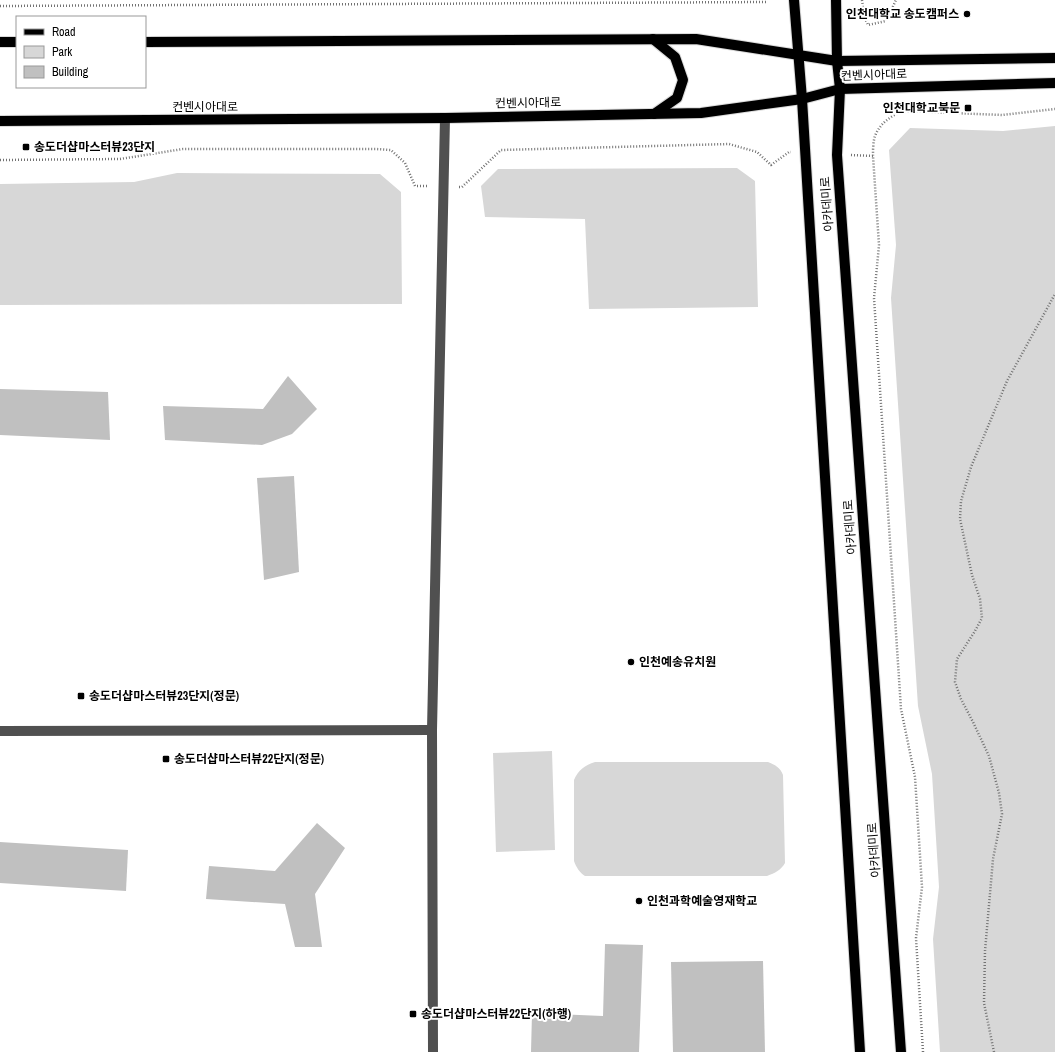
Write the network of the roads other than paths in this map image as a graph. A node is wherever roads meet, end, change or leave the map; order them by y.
1 (794, 0) edge
2 (836, 0) edge
3 (653, 39) junction
4 (0, 42) edge
5 (16, 42) edge
6 (146, 42) edge
7 (798, 54) junction
8 (1055, 58) edge
9 (837, 60) junction
10 (1055, 83) edge
11 (840, 88) junction
12 (802, 99) junction
13 (654, 114) junction
14 (445, 118) junction
15 (0, 121) edge
16 (432, 730) junction
17 (0, 731) edge
18 (433, 1052) edge
19 (860, 1052) edge
20 (901, 1052) edge

1 - 7 main road, 아카데미로
2 - 9 main road, 아카데미로
3 - 6 main road, 컨벤시아대로
3 - 7 main road, 컨벤시아대로
3 - 13 main road
4 - 5 main road
7 - 9 main road, 컨벤시아대로
7 - 12 main road, 아카데미로
8 - 9 main road, 컨벤시아대로
9 - 11 main road, 아카데미로
10 - 11 main road, 컨벤시아대로
11 - 12 main road, 컨벤시아대로
11 - 20 main road, 아카데미로
12 - 13 main road, 컨벤시아대로
12 - 19 main road, 아카데미로
13 - 14 main road, 컨벤시아대로
14 - 15 main road, 컨벤시아대로
14 - 16 street
16 - 17 street
16 - 18 street

